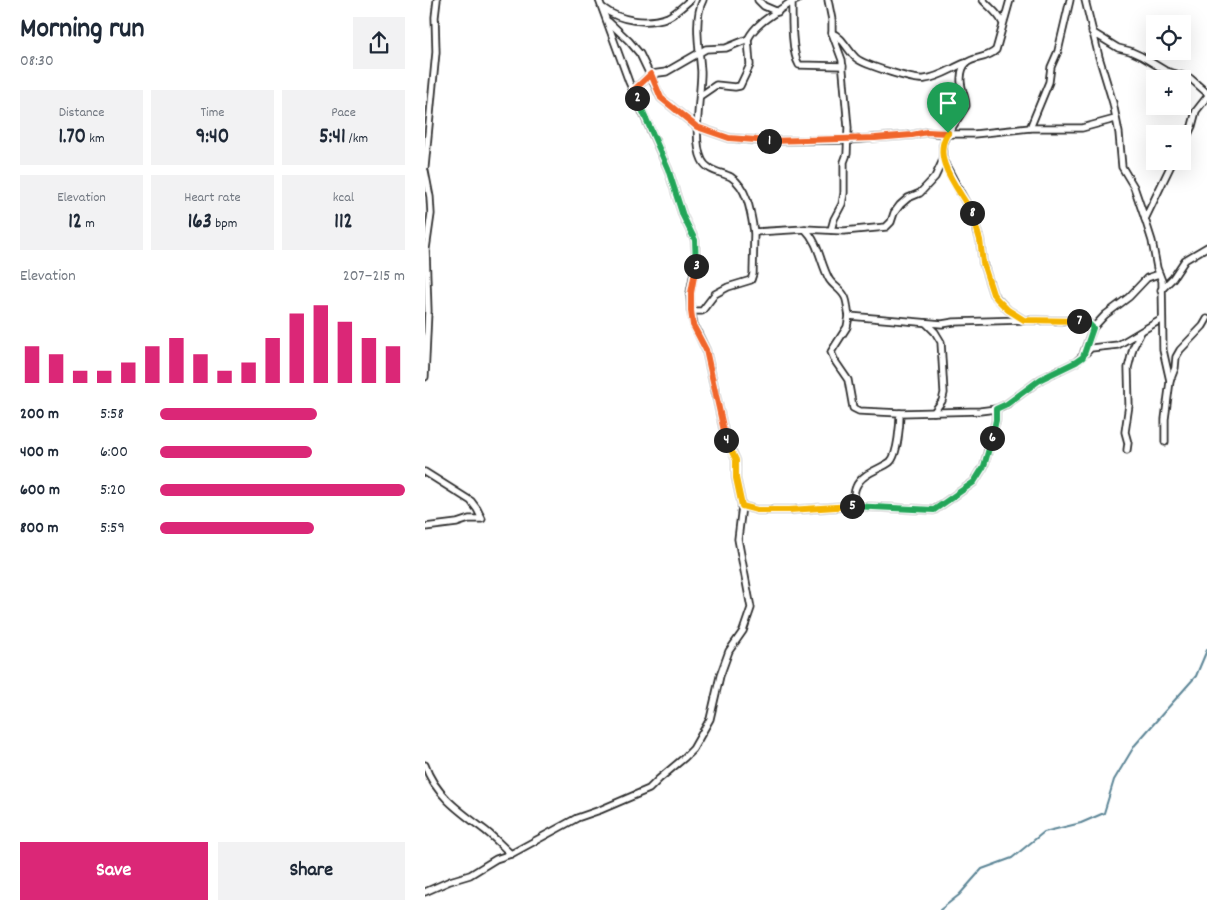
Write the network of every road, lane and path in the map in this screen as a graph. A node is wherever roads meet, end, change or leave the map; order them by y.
1 (437, 0) edge
2 (599, 0) edge
3 (690, 0) edge
4 (703, 0) edge
5 (758, 0) edge
6 (793, 0) edge
7 (828, 0) edge
8 (983, 0) edge
9 (1010, 0) edge
10 (1070, 0) edge
11 (1085, 0) edge
12 (602, 6) junction
13 (778, 12) junction
14 (608, 21) junction
15 (1002, 22) junction
16 (1092, 32) junction
17 (832, 33) junction
18 (748, 39) junction
19 (699, 52) junction
20 (965, 63) junction
21 (843, 66) junction
22 (651, 74) junction
23 (633, 91) junction
24 (1207, 93) edge
25 (700, 96) junction
26 (1207, 98) edge
27 (1115, 119) junction
28 (697, 127) junction
29 (1030, 128) junction
30 (1191, 128) edge
31 (948, 133) junction
32 (848, 140) junction
33 (943, 160) junction
34 (425, 166) edge
35 (1169, 170) edge
36 (425, 171) edge
37 (1145, 219) junction
38 (805, 229) junction
39 (831, 230) junction
40 (754, 232) junction
41 (427, 237) edge
42 (1207, 247) edge
43 (1159, 274) junction
44 (1161, 290) junction
45 (691, 311) junction
46 (849, 316) junction
47 (1162, 319) junction
48 (1207, 319) edge
49 (1024, 320) junction
50 (926, 323) junction
51 (1093, 328) junction
52 (1141, 332) junction
53 (1083, 357) junction
54 (425, 377) edge
55 (1170, 381) junction
56 (996, 409) junction
57 (934, 412) junction
58 (900, 413) junction
59 (1165, 442) dead end
60 (1127, 450) dead end
61 (425, 472) edge
62 (742, 506) junction
63 (852, 506) junction
64 (425, 527) edge
65 (425, 765) edge
66 (511, 854) junction
67 (425, 892) edge

1 - 34 street
2 - 12 street
3 - 12 street
4 - 19 street
5 - 13 street
6 - 13 street
6 - 21 street
7 - 17 street
8 - 15 street
9 - 15 street
10 - 29 street
11 - 16 street
12 - 14 street
13 - 18 street
14 - 22 street
14 - 23 street
15 - 20 street
16 - 24 street
16 - 27 street
17 - 20 street
17 - 21 street
18 - 19 street
18 - 25 street
19 - 22 street
19 - 25 street
20 - 31 street
21 - 32 street
22 - 23 street
22 - 28 street
23 - 45 street
25 - 28 street
26 - 30 street
27 - 29 street
27 - 37 street
28 - 32 street
28 - 40 street
29 - 31 street
31 - 32 street
31 - 33 street
32 - 39 street
33 - 39 street
33 - 49 street
35 - 37 street
36 - 41 street
37 - 43 street
38 - 39 street
38 - 40 street
38 - 46 street
40 - 45 street
41 - 54 street
42 - 44 street
43 - 44 street
43 - 51 street
44 - 47 street
45 - 62 street
46 - 50 street
46 - 58 street
47 - 52 street
47 - 55 street
48 - 55 street
49 - 50 street
49 - 51 street
50 - 57 street
51 - 53 street
52 - 53 street
52 - 60 street
53 - 56 street
55 - 59 street
56 - 57 street
56 - 63 street
57 - 58 street
58 - 63 street
61 - 64 street
62 - 63 street
62 - 66 street
65 - 66 street
66 - 67 street

